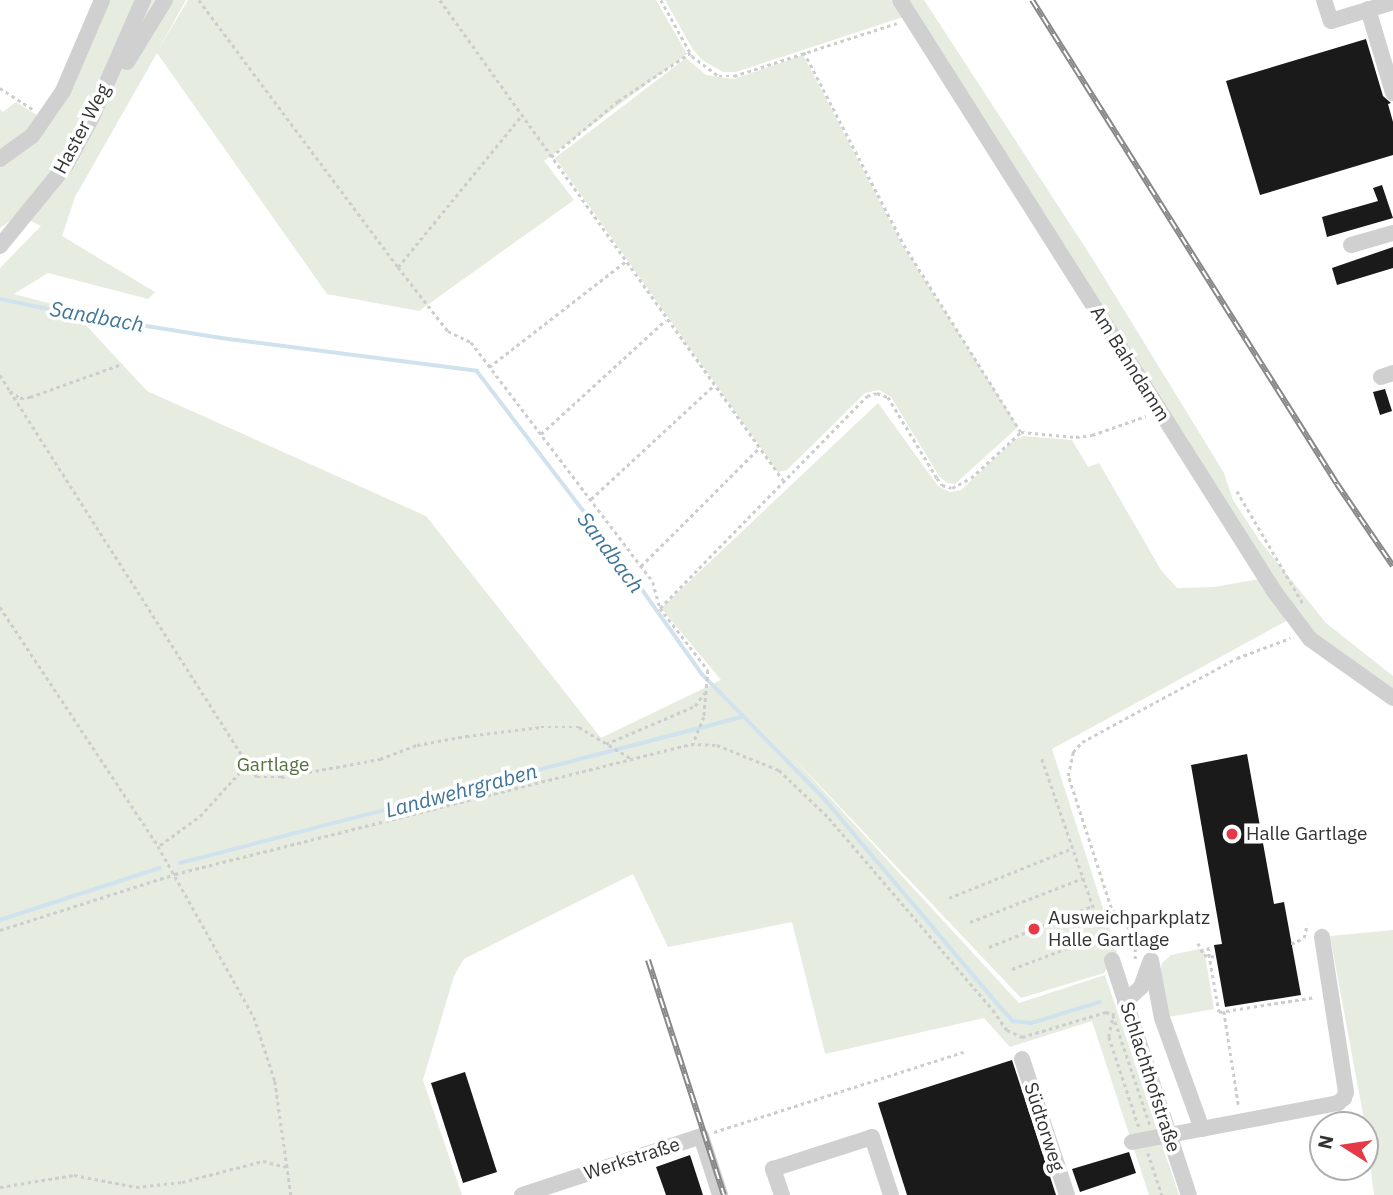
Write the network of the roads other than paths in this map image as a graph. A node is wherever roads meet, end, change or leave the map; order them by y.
1 (102, 0) edge
2 (143, 0) edge
3 (165, 0) edge
4 (900, 0) edge
5 (1324, 0) edge
6 (1393, 2) edge
7 (1368, 9) junction
8 (127, 62) dead end
9 (1393, 93) edge
10 (0, 159) edge
11 (1393, 233) edge
12 (0, 245) edge
13 (1351, 245) dead end
14 (1393, 698) edge
15 (1322, 937) dead end
16 (1112, 960) road end
17 (1124, 998) junction
18 (1022, 1059) dead end
19 (1202, 1129) junction
20 (1150, 1140) junction
21 (522, 1195) edge
22 (720, 1195) edge
23 (782, 1195) edge
24 (891, 1195) edge
25 (1066, 1195) edge
26 (1189, 1195) edge

1 - 10 street, Haster Weg
2 - 12 street, Haster Weg
3 - 8 street
4 - 14 street, Am Bahndamm
5 - 7 street
6 - 7 street
7 - 9 street
11 - 13 street
15 - 19 street
16 - 17 street, Schlachthofstraße
17 - 19 street
17 - 20 street, Schlachthofstraße
18 - 25 street, Südtorweg
19 - 20 street
20 - 26 street, Schlachthofstraße
21 - 22 street, Werkstraße
23 - 24 street

